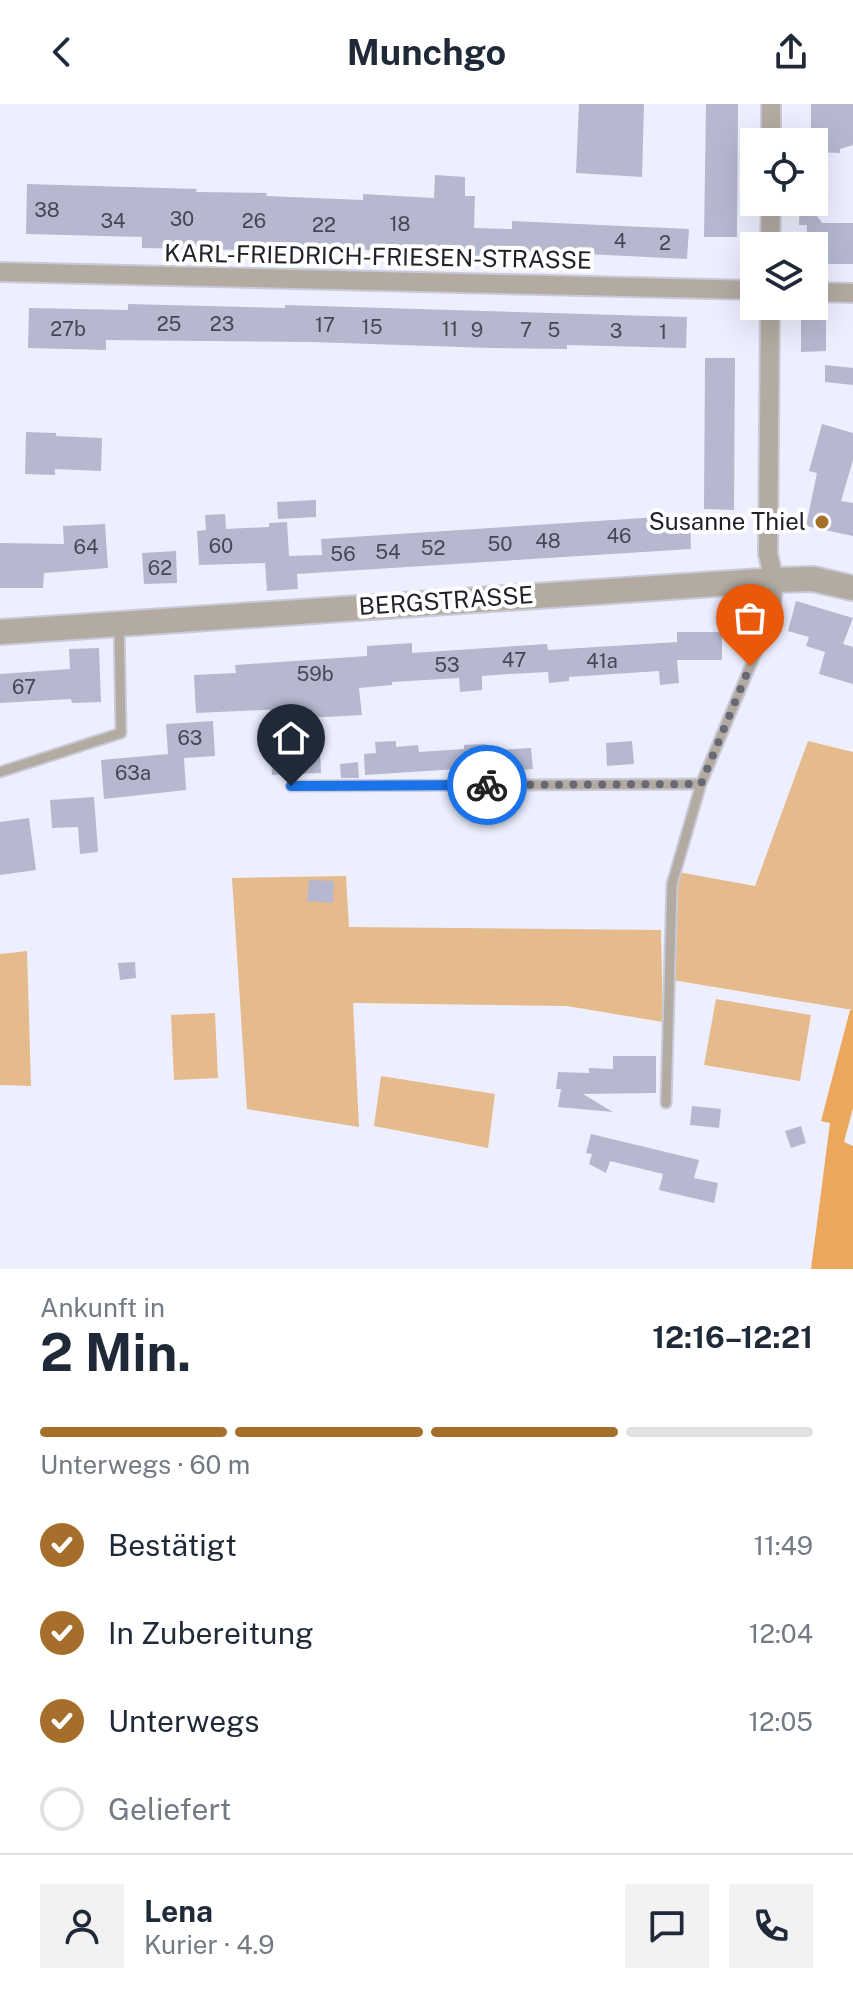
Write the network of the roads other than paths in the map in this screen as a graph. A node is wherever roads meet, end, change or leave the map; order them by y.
1 (771, 104) edge
2 (771, 128) edge
3 (0, 272) edge
4 (740, 290) edge
5 (828, 292) edge
6 (853, 293) edge
7 (770, 320) edge
8 (774, 580) junction
9 (853, 588) edge
10 (119, 622) junction
11 (0, 632) edge
12 (0, 772) edge
13 (701, 784) junction
14 (291, 786) dead end
15 (666, 1103) dead end

1 - 2 street
3 - 4 street, KARL-FRIEDRICH-FRIESEN-STRASSE
5 - 6 street
7 - 8 street
8 - 9 street, BERGSTRASSE
8 - 10 street, BERGSTRASSE
8 - 13 lane
10 - 11 street, BERGSTRASSE
10 - 12 lane
13 - 14 lane
13 - 15 lane

